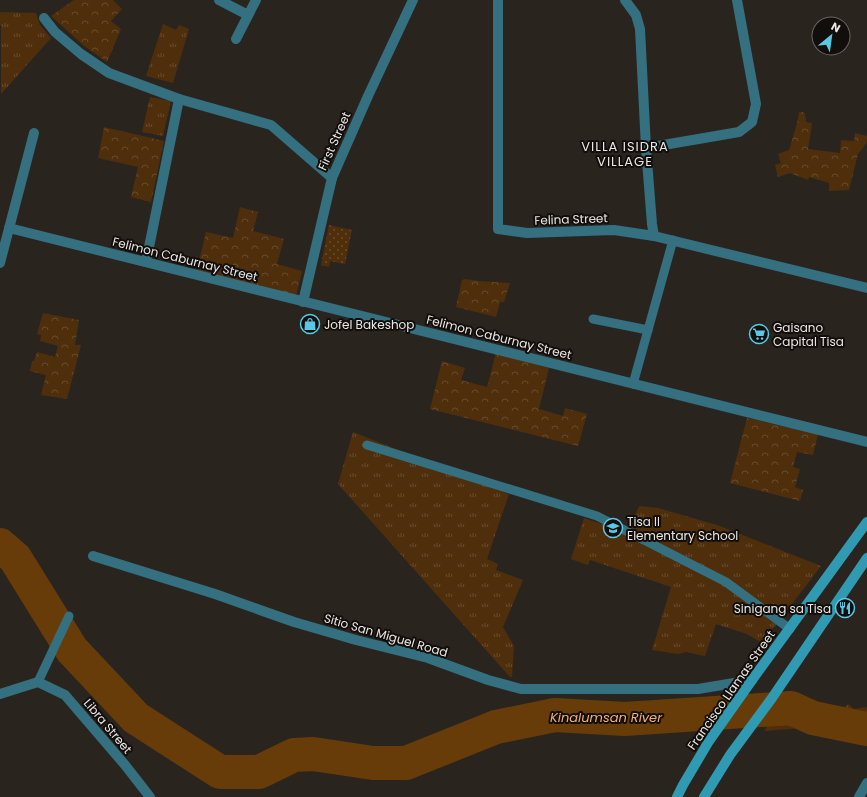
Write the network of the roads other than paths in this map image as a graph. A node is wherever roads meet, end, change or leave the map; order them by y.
1 (219, 0) edge
2 (256, 0) edge
3 (414, 0) edge
4 (498, 0) edge
5 (625, 0) edge
6 (737, 0) edge
7 (248, 15) junction
8 (44, 18) dead end
9 (236, 39) dead end
10 (179, 99) junction
11 (34, 134) dead end
12 (646, 148) junction
13 (332, 178) junction
14 (9, 228) junction
15 (654, 236) junction
16 (673, 240) junction
17 (146, 262) junction
18 (0, 263) edge
19 (867, 288) edge
20 (303, 302) junction
21 (593, 319) dead end
22 (648, 330) junction
23 (634, 384) junction
24 (867, 442) edge
25 (367, 445) dead end
26 (867, 522) edge
27 (93, 556) dead end
28 (867, 558) edge
29 (69, 616) dead end
30 (790, 629) junction
31 (38, 682) junction
32 (749, 684) junction
33 (0, 694) edge
34 (867, 783) edge
35 (150, 797) edge
36 (677, 797) edge
37 (704, 797) edge
38 (860, 797) edge

1 - 7 street
2 - 7 street
3 - 13 street, First Street
4 - 15 street, Felina Street
5 - 12 street
6 - 12 street
7 - 9 street
8 - 10 street
10 - 13 street
10 - 17 street
11 - 14 street
12 - 15 street
13 - 20 street, First Street
14 - 17 street, Felimon Caburnay Street
14 - 18 street
15 - 16 street, Felina Street
16 - 19 street, Felina Street
16 - 22 lane
17 - 20 street, Felimon Caburnay Street
20 - 23 street, Felimon Caburnay Street
21 - 22 lane
22 - 23 lane
23 - 24 street, Felimon Caburnay Street
25 - 30 lane
26 - 30 main road, Francisco Llamas Street
27 - 32 street, Sitio San Miguel Road
28 - 37 main road
29 - 31 lane
30 - 32 main road, Francisco Llamas Street
31 - 33 street
31 - 35 street, Libra Street
32 - 36 main road, Francisco Llamas Street
34 - 38 street

